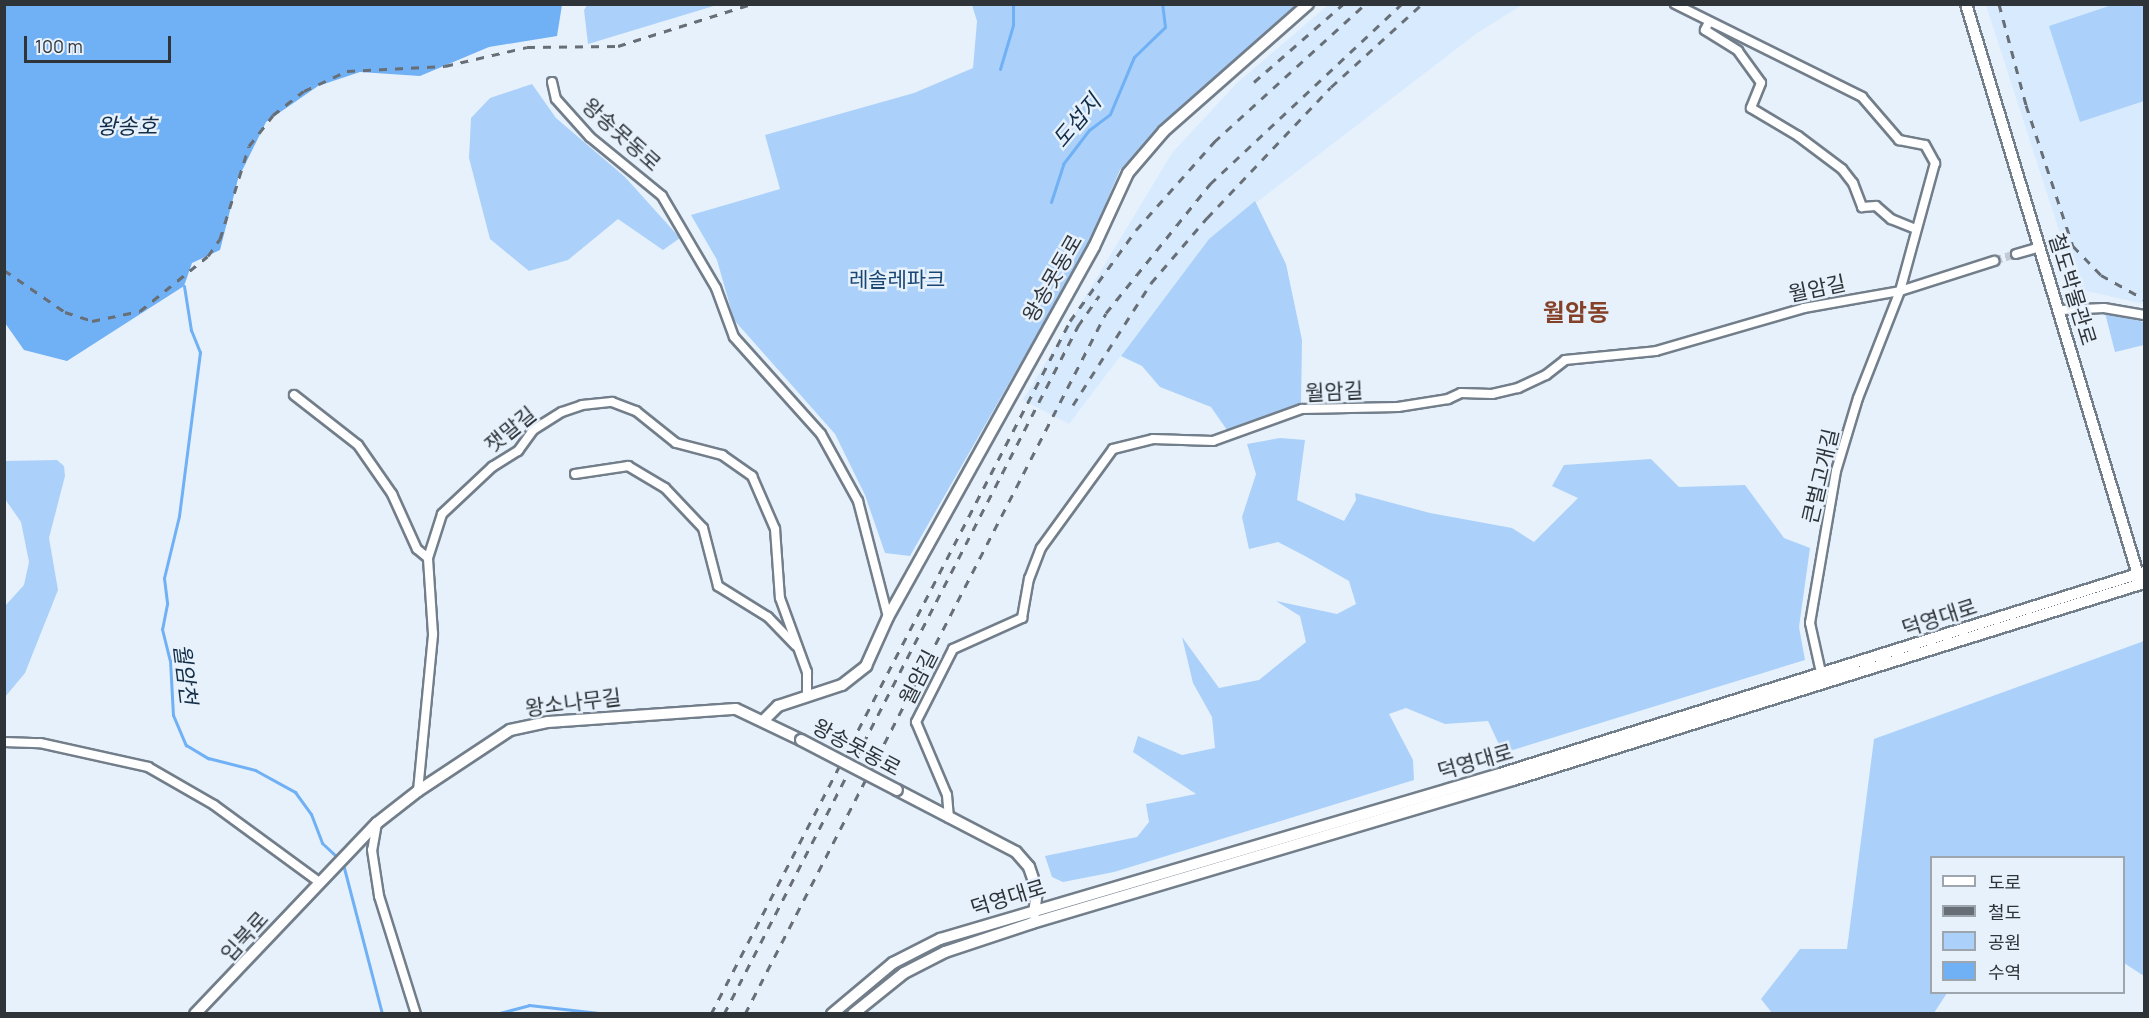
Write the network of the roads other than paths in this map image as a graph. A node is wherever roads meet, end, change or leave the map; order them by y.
1 (1308, 4) edge
2 (1676, 4) edge
3 (1966, 4) edge
4 (1707, 26) junction
5 (552, 82) dead end
6 (1916, 229) junction
7 (2040, 247) junction
8 (2016, 254) tunnel mouth
9 (1994, 261) tunnel mouth
10 (1900, 291) junction
11 (2061, 310) junction
12 (2145, 315) edge
13 (294, 395) dead end
14 (574, 474) dead end
15 (428, 558) junction
16 (2142, 578) edge
17 (888, 617) junction
18 (798, 649) junction
19 (1822, 680) junction
20 (807, 696) junction
21 (764, 720) junction
22 (4, 742) edge
23 (418, 791) junction
24 (949, 818) junction
25 (377, 823) junction
26 (355, 843) joint
27 (318, 881) junction
28 (1035, 909) junction
29 (1032, 923) junction
30 (195, 1014) edge
31 (416, 1014) edge
32 (832, 1014) edge
33 (853, 1014) edge

1 - 17 street, 왕송못동로
2 - 4 street
3 - 7 street, 철도박물관로
4 - 6 street
4 - 6 street, 큰벌고개길
5 - 17 street, 왕송못동로
6 - 10 street, 큰벌고개길
7 - 8 street
7 - 11 street, 철도박물관로
9 - 10 street, 월암길
10 - 19 street, 큰벌고개길
10 - 24 street, 월암길
11 - 12 street
11 - 16 street, 철도박물관로
13 - 15 street
14 - 18 street
15 - 18 street, 잿말길
15 - 23 street, 잿말길
16 - 19 street, 덕영대로
17 - 20 street, 왕송못동로
18 - 20 street, 잿말길
19 - 28 street, 덕영대로
19 - 29 street, 덕영대로
20 - 21 street, 왕송못동로
21 - 23 street, 왕소나무길
21 - 24 street, 왕송못동로, bridge
22 - 27 street
23 - 25 street, 왕소나무길
24 - 28 street, 왕송못동로
25 - 26 street, 왕소나무길
25 - 31 street
26 - 27 street, 입북로
27 - 30 street, 입북로
28 - 29 street, 왕송못동로
28 - 32 street, 덕영대로
29 - 33 street, 덕영대로

